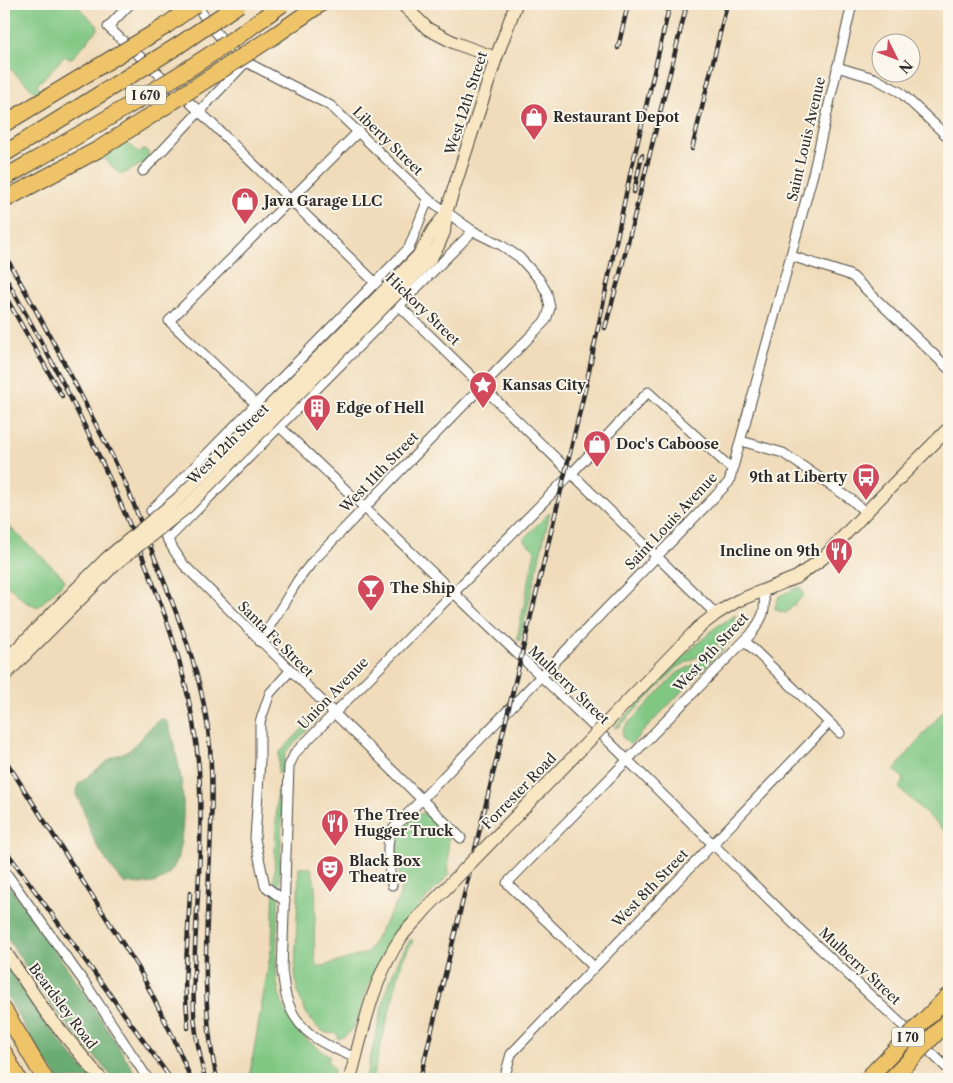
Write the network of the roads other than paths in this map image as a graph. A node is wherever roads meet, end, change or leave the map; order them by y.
1 (130, 4) edge
2 (196, 4) edge
3 (239, 4) edge
4 (282, 4) edge
5 (320, 4) edge
6 (402, 4) edge
7 (516, 4) edge
8 (852, 4) edge
9 (496, 58) junction
10 (246, 62) junction
11 (837, 67) junction
12 (200, 112) junction
13 (4, 124) edge
14 (359, 132) junction
15 (949, 138) edge
16 (4, 154) edge
17 (143, 171) dead end
18 (4, 178) edge
19 (428, 198) junction
20 (4, 200) edge
21 (290, 200) junction
22 (446, 213) junction
23 (473, 231) junction
24 (792, 256) junction
25 (402, 281) junction
26 (375, 282) junction
27 (388, 295) junction
28 (399, 307) junction
29 (550, 308) joint
30 (949, 369) edge
31 (482, 386) junction
32 (256, 403) junction
33 (276, 408) dead end
34 (280, 426) junction
35 (949, 428) edge
36 (741, 441) junction
37 (733, 470) junction
38 (572, 473) junction
39 (364, 506) junction
40 (151, 511) joint
41 (866, 513) junction
42 (168, 539) junction
43 (657, 557) junction
44 (763, 591) junction
45 (452, 593) junction
46 (716, 614) junction
47 (745, 641) junction
48 (260, 642) junction
49 (4, 662) edge
50 (290, 671) junction
51 (4, 676) edge
52 (541, 677) junction
53 (333, 714) junction
54 (829, 723) junction
55 (840, 733) dead end
56 (627, 761) junction
57 (420, 800) junction
58 (461, 838) dead end
59 (712, 844) junction
60 (4, 870) edge
61 (392, 885) dead end
62 (285, 901) junction
63 (4, 950) edge
64 (594, 967) junction
65 (949, 995) edge
66 (4, 1010) edge
67 (949, 1020) edge
68 (4, 1022) edge
69 (4, 1052) edge
70 (916, 1054) junction
71 (356, 1058) junction
72 (4, 1062) edge
73 (949, 1070) edge
74 (18, 1079) edge
75 (45, 1079) edge
76 (101, 1079) edge
77 (148, 1079) edge
78 (350, 1079) edge
79 (504, 1079) edge
80 (867, 1079) edge
81 (891, 1079) edge
82 (896, 1079) edge

1 - 12 street, Hickory Street
2 - 10 street, Liberty Street
2 - 13 highway, bridge
3 - 16 highway, I 670, bridge
4 - 18 highway, I 670, bridge
5 - 20 highway, bridge
6 - 9 main road
7 - 9 main road, West 12th Street
8 - 11 street, Saint Louis Avenue
9 - 22 main road, West 12th Street
10 - 12 street
10 - 14 street, Liberty Street
11 - 15 street
11 - 24 street, Saint Louis Avenue
12 - 17 street
12 - 21 street, Hickory Street
14 - 19 street, Liberty Street
14 - 21 street
19 - 22 street, Liberty Street
19 - 26 street, West 12th Street
21 - 26 street, Hickory Street
21 - 32 street, Mulberry Street
22 - 23 street, Liberty Street
22 - 25 main road, West 12th Street
23 - 28 street, West 12th Street
23 - 29 street, Liberty Street
24 - 30 street
24 - 36 street, Saint Louis Avenue
25 - 49 main road, West 12th Street, bridge
25 - 51 main road, West 12th Street, bridge
26 - 27 street, Hickory Street
26 - 32 street, West 12th Street
27 - 28 street, Hickory Street
27 - 33 street
28 - 31 street, Hickory Street
28 - 34 street, West 12th Street
29 - 31 street, West 11th Street
31 - 38 street, Hickory Street
31 - 39 street, West 11th Street
32 - 34 street, Mulberry Street
32 - 40 street, West 12th Street
34 - 39 street, Mulberry Street
34 - 42 street, West 12th Street
35 - 41 main road
36 - 37 street, Saint Louis Avenue
36 - 41 street
37 - 38 street, Union Avenue
37 - 43 street, Saint Louis Avenue
38 - 43 street, Hickory Street
38 - 45 street, Union Avenue
39 - 45 street, Mulberry Street
39 - 48 street, West 11th Street
40 - 42 street, Santa Fe Street
41 - 44 main road
42 - 48 street, Santa Fe Street
43 - 46 street, Hickory Street
43 - 52 street, Saint Louis Avenue
44 - 46 main road, Forrester Road
44 - 47 street, West 9th Street
45 - 52 street, Mulberry Street
45 - 53 street, Union Avenue
46 - 71 main road, Forrester Road, bridge
47 - 54 street
47 - 56 street, West 9th Street
48 - 50 street, Santa Fe Street
50 - 53 street, Santa Fe Street
50 - 62 street
52 - 56 street, Mulberry Street
52 - 57 street, Saint Louis Avenue
53 - 57 street, Santa Fe Street
53 - 62 street, Union Avenue
54 - 55 street
54 - 59 street, West 8th Street
56 - 59 street, Mulberry Street
56 - 64 street, West 9th Street
57 - 58 street, Santa Fe Street
57 - 61 street, Saint Louis Avenue
59 - 64 street, West 8th Street
59 - 73 street, Mulberry Street
60 - 77 street
62 - 71 street, Union Avenue
63 - 76 main road, Beardsley Road
64 - 79 street, West 8th Street
65 - 80 highway, I 70, bridge
66 - 75 highway
67 - 70 highway, I 70, bridge
68 - 75 highway
69 - 74 highway
70 - 81 highway, I 70
70 - 82 highway
71 - 78 main road
72 - 74 highway

